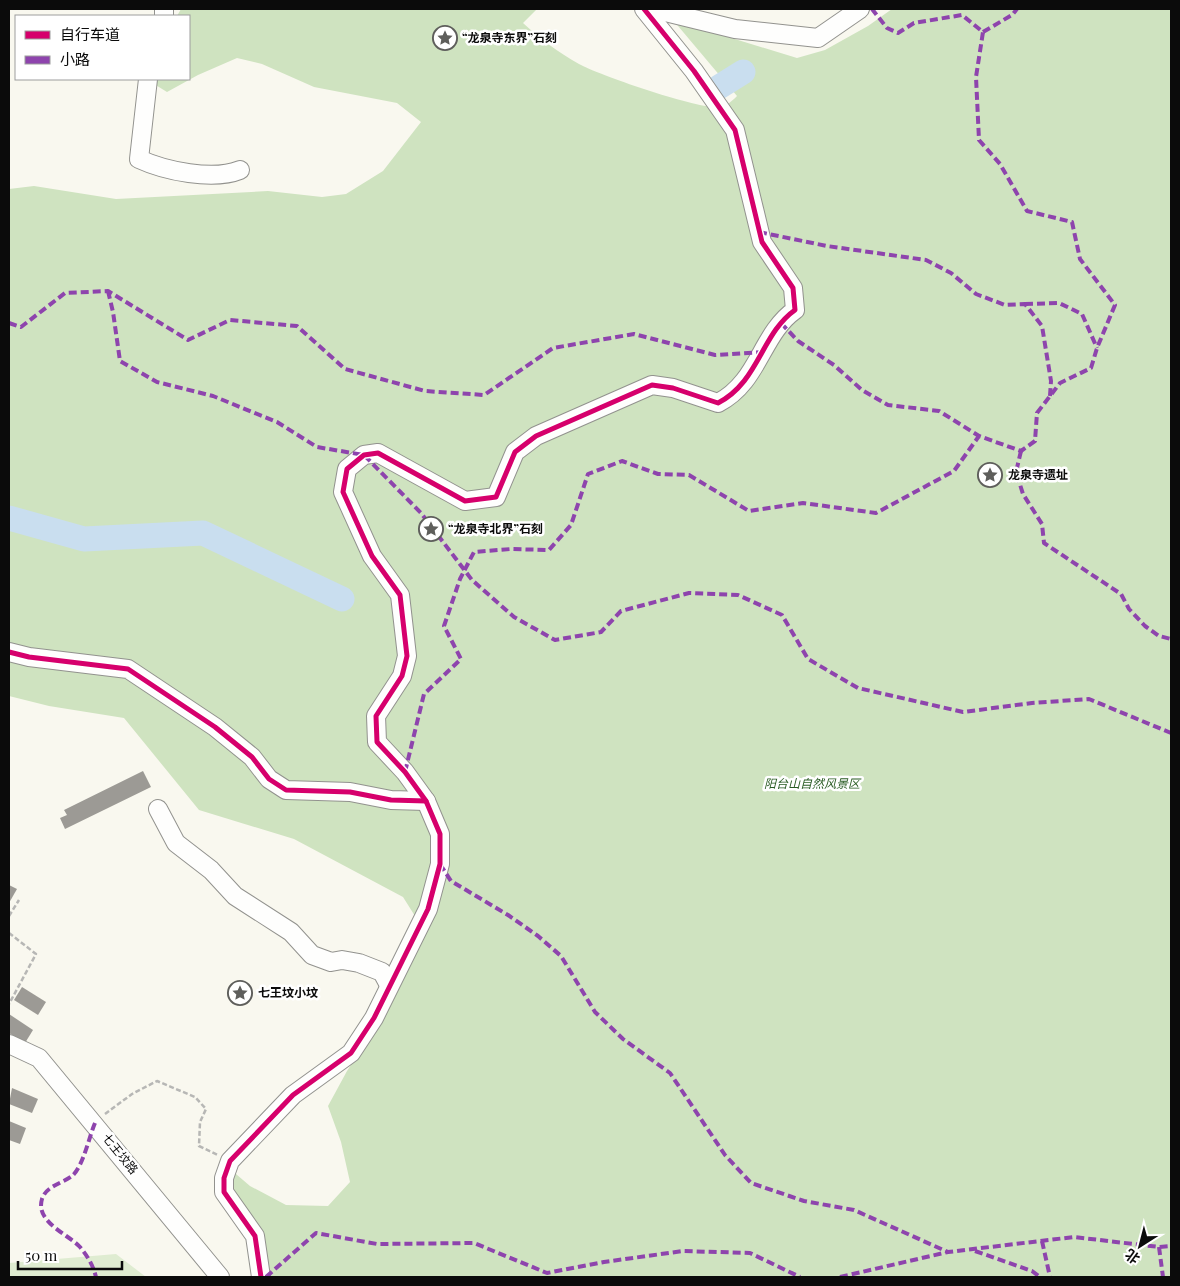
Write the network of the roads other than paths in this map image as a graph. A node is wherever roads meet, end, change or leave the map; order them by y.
1 (644, 9) edge
2 (653, 9) edge
3 (860, 9) edge
4 (148, 80) edge
5 (240, 170) dead end
6 (9, 652) edge
7 (426, 801) junction
8 (158, 809) dead end
9 (389, 985) junction
10 (9, 1044) edge
11 (220, 1277) edge
12 (261, 1277) edge

1 - 7 street
2 - 3 street
4 - 5 street
6 - 7 street
7 - 9 street
8 - 9 street
9 - 12 street
10 - 11 street, 七王坟路

